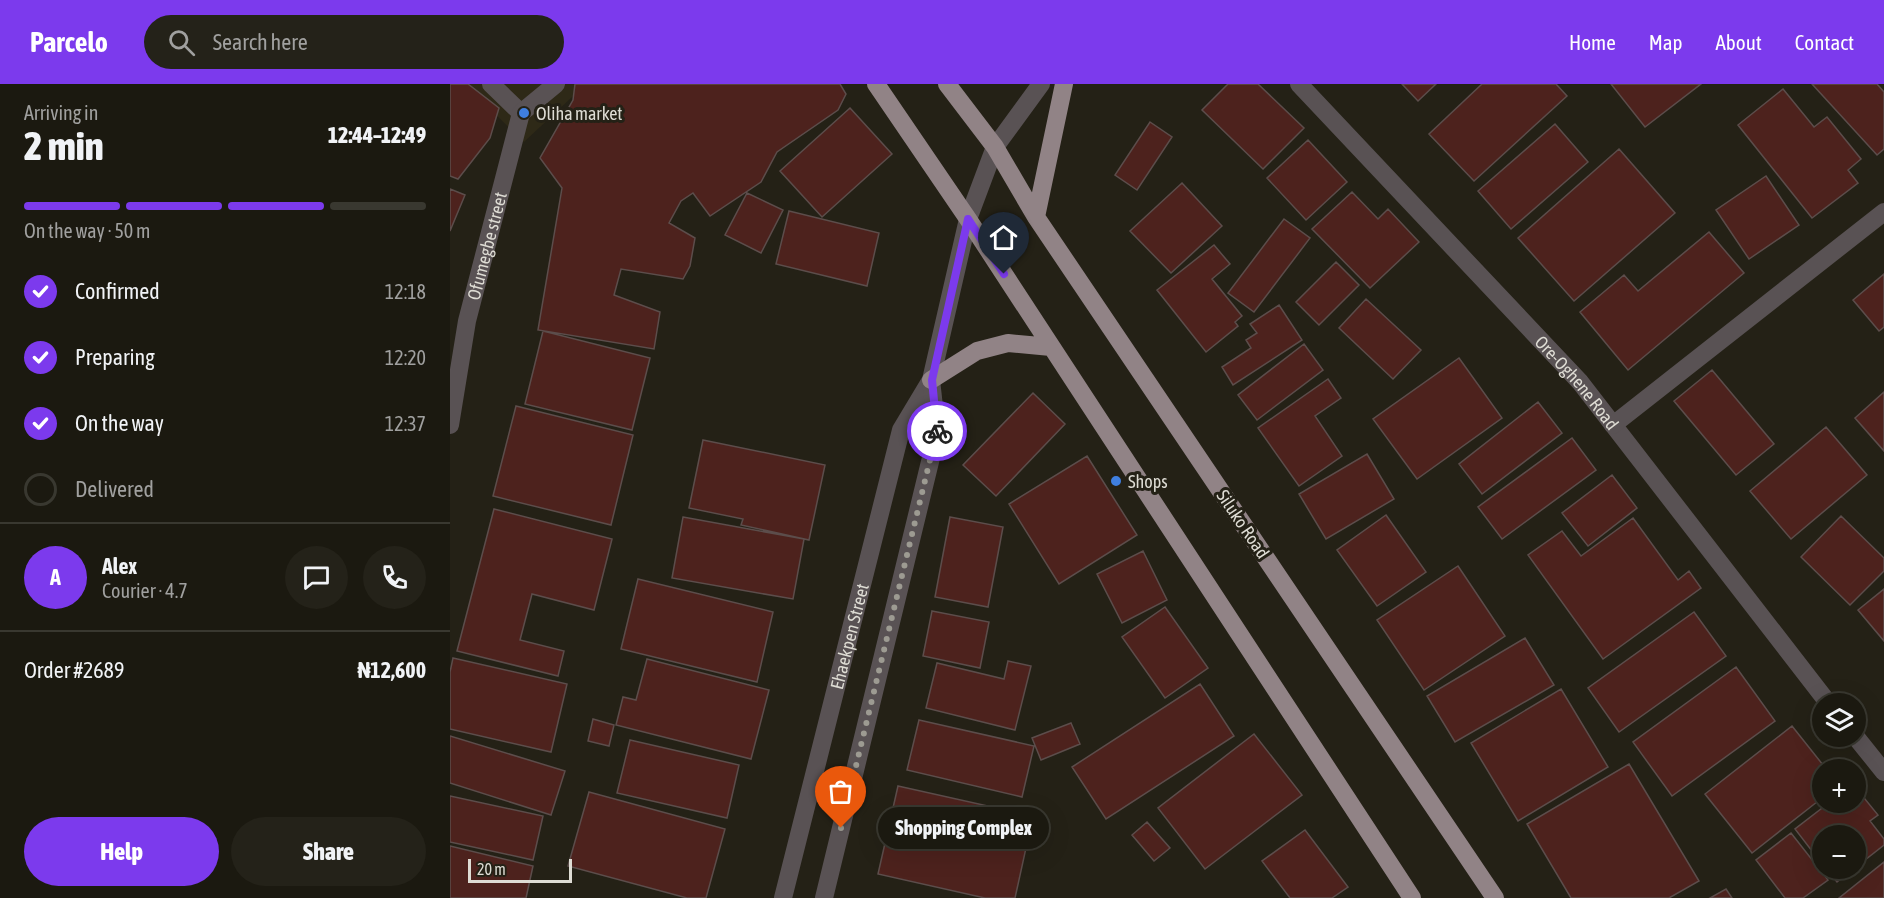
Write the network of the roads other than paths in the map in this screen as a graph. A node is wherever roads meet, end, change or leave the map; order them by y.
1 (491, 84) edge
2 (556, 84) edge
3 (876, 84) edge
4 (947, 84) edge
5 (1041, 84) edge
6 (1064, 84) edge
7 (1299, 84) edge
8 (521, 113) junction
9 (995, 147) junction
10 (1884, 212) edge
11 (1036, 217) junction
12 (968, 219) junction
13 (456, 339) edge
14 (1051, 347) junction
15 (932, 380) junction
16 (450, 425) edge
17 (1613, 425) junction
18 (1820, 693) edge
19 (1864, 747) edge
20 (1884, 772) edge
21 (783, 898) edge
22 (824, 898) edge
23 (1412, 898) edge
24 (1495, 898) edge

1 - 8 street
2 - 8 street
3 - 12 main road
4 - 9 main road, Siluko Road
5 - 9 street, Ehaekpen Street
6 - 11 main road
7 - 17 street, Ore-Oghene Road
8 - 13 street, Ofumegbe street
9 - 11 main road, Siluko Road
9 - 12 street, Ehaekpen Street
10 - 17 street
11 - 24 main road, Siluko Road
12 - 14 main road
12 - 15 street, Ehaekpen Street
13 - 16 street, Ofumegbe street
14 - 15 main road
14 - 23 main road
15 - 21 street, Ehaekpen Street
15 - 22 street, Ehaekpen Street
17 - 18 street, Ore-Oghene Road
19 - 20 street

